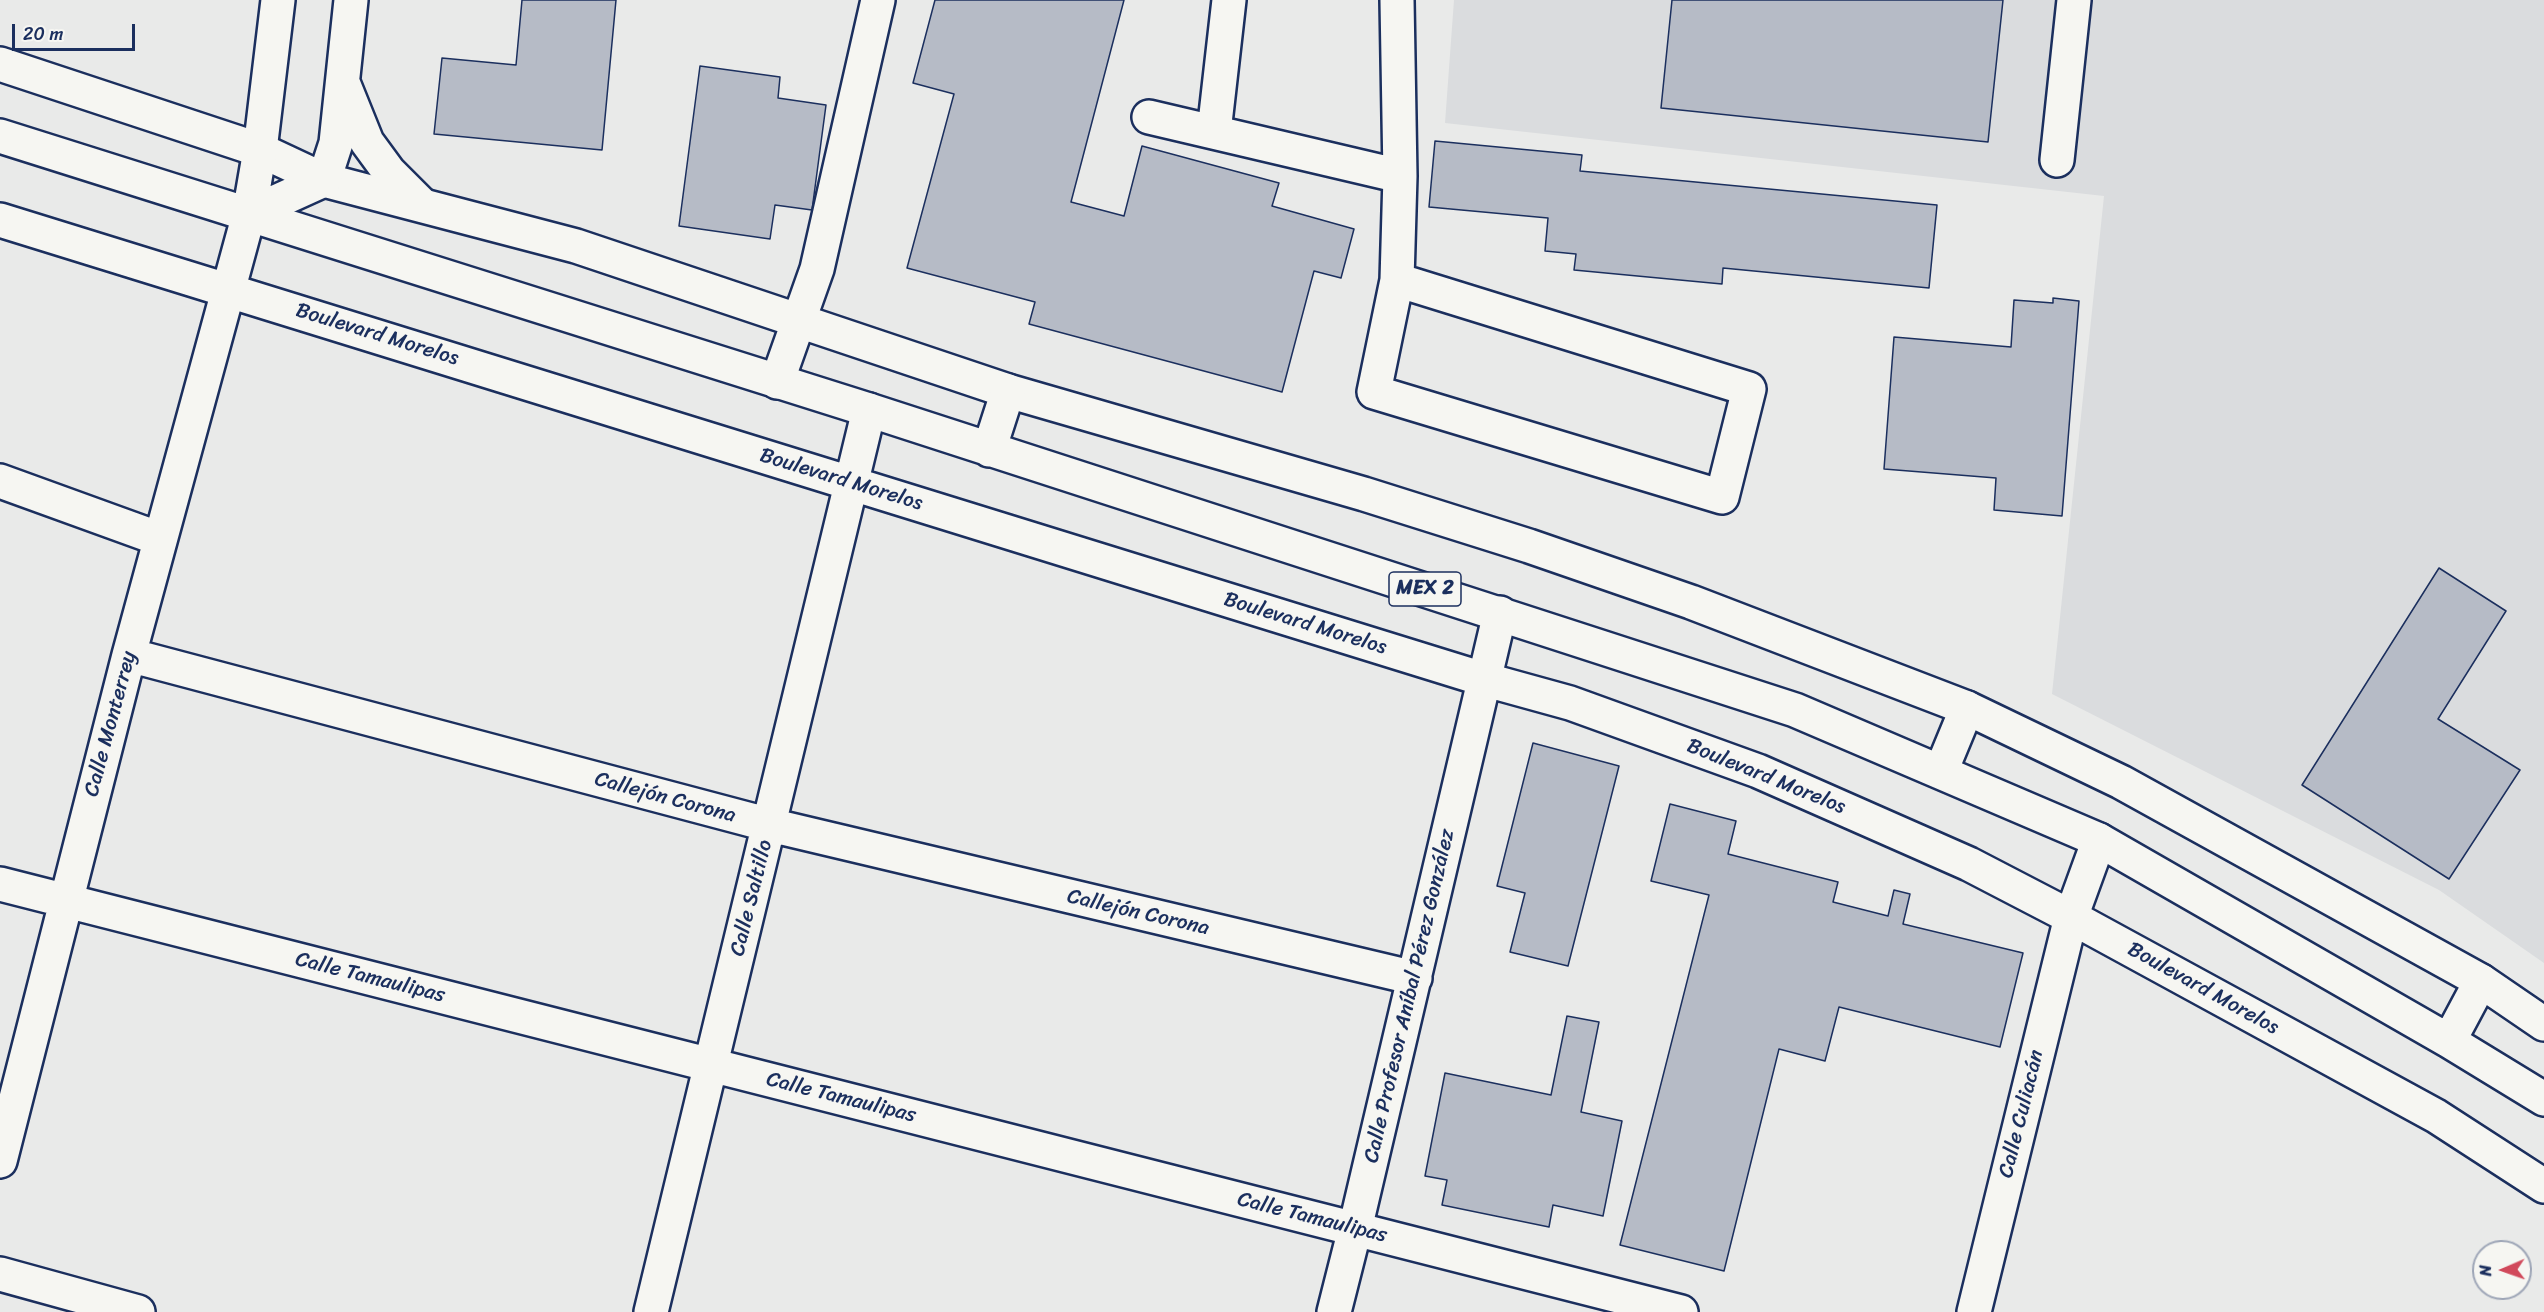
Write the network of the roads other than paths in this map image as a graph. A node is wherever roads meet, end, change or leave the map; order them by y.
1 (278, 0) edge
2 (351, 0) edge
3 (878, 0) edge
4 (1229, 0) edge
5 (1398, 0) edge
6 (2074, 0) edge
7 (0, 64) edge
8 (342, 82) junction
9 (1149, 117) dead end
10 (1214, 132) junction
11 (0, 136) edge
12 (260, 150) junction
13 (2057, 160) dead end
14 (1400, 176) junction
15 (324, 180) junction
16 (422, 205) junction
17 (249, 214) junction
18 (1, 226) edge
19 (1397, 280) junction
20 (228, 289) junction
21 (799, 321) junction
22 (777, 382) junction
23 (1008, 391) junction
24 (869, 410) junction
25 (988, 450) junction
26 (0, 482) edge
27 (850, 483) junction
28 (160, 539) junction
29 (1500, 613) junction
30 (129, 655) junction
31 (1483, 678) junction
32 (1967, 708) junction
33 (1941, 771) junction
34 (770, 825) junction
35 (2099, 840) junction
36 (0, 884) edge
37 (65, 900) junction
38 (2071, 917) junction
39 (1415, 978) junction
40 (2481, 981) junction
41 (2544, 1024) edge
42 (2449, 1041) junction
43 (709, 1065) junction
44 (2544, 1099) edge
45 (0, 1161) edge
46 (2544, 1186) edge
47 (1355, 1229) junction
48 (0, 1274) edge
49 (138, 1312) edge
50 (651, 1312) edge
51 (1334, 1312) edge
52 (1681, 1312) edge
53 (1974, 1312) edge

1 - 12 street, Calle Monterrey
2 - 8 street
3 - 21 street
4 - 10 street
5 - 14 street
6 - 13 street
7 - 12 street
8 - 15 street
8 - 16 street
9 - 10 street
10 - 14 street
11 - 17 street, MEX 2
12 - 15 street
12 - 17 street, Calle Monterrey
14 - 19 street
15 - 16 street
15 - 17 street
16 - 21 street
17 - 20 street, Calle Monterrey
17 - 22 street, MEX 2
18 - 20 street, Boulevard Morelos
19 - 19 street
20 - 27 street, Boulevard Morelos
20 - 28 street, Calle Monterrey
21 - 22 street
21 - 23 street
22 - 24 street, MEX 2
23 - 25 street
23 - 32 street
24 - 25 street, MEX 2
24 - 27 street, Calle Saltillo
25 - 29 street, MEX 2
26 - 28 street
27 - 31 street, Boulevard Morelos
27 - 34 street, Calle Saltillo
28 - 30 street, Calle Monterrey
29 - 31 street, Calle Profesor Aníbal Pérez González
29 - 33 street, MEX 2
30 - 34 street, Callejón Corona
30 - 37 street, Calle Monterrey
31 - 38 street, Boulevard Morelos
31 - 39 street, Calle Profesor Aníbal Pérez González
32 - 33 street
32 - 40 street
33 - 35 street, MEX 2
34 - 39 street, Callejón Corona
34 - 43 street, Calle Saltillo
35 - 38 street, Calle Culiacán
35 - 42 street, MEX 2
36 - 37 street, Calle Tamaulipas
37 - 43 street, Calle Tamaulipas
37 - 45 street, Calle Monterrey
38 - 46 street, Boulevard Morelos
38 - 53 street, Calle Culiacán
39 - 47 street, Calle Profesor Aníbal Pérez González
40 - 41 street
40 - 42 street
42 - 44 street, MEX 2
43 - 47 street, Calle Tamaulipas
43 - 50 street, Calle Saltillo
47 - 51 street, Calle Profesor Aníbal Pérez González
47 - 52 street, Calle Tamaulipas
48 - 49 street

